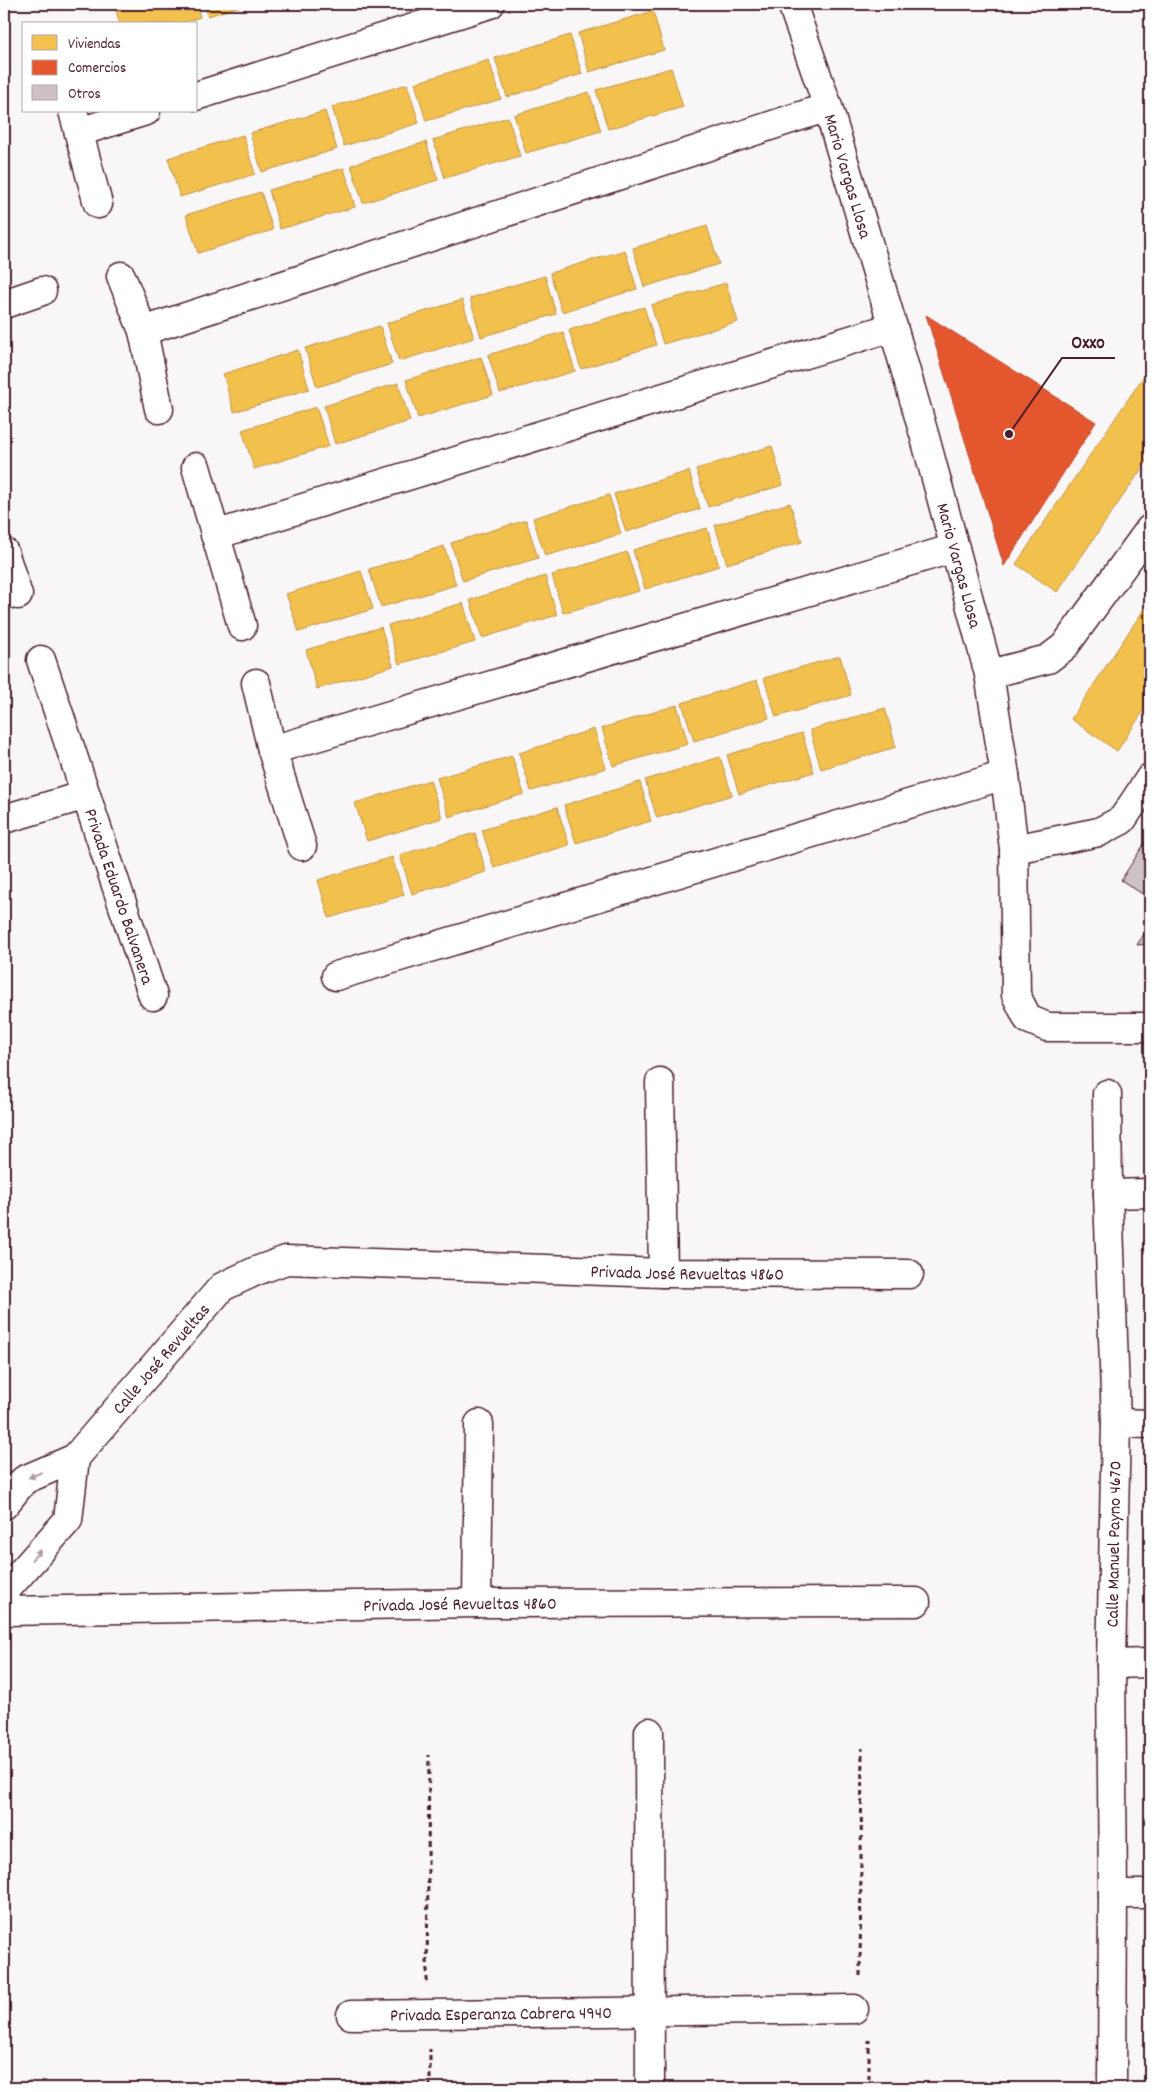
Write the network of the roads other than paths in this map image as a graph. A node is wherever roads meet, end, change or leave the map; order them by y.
1 (490, 4) edge
2 (792, 4) edge
3 (198, 95) edge
4 (828, 107) junction
5 (140, 112) edge
6 (76, 122) edge
7 (98, 204) dead end
8 (121, 276) dead end
9 (42, 291) dead end
10 (4, 304) edge
11 (893, 327) junction
12 (143, 331) junction
13 (159, 409) dead end
14 (196, 467) dead end
15 (1150, 528) edge
16 (216, 535) junction
17 (955, 548) junction
18 (4, 552) edge
19 (18, 595) dead end
20 (242, 626) dead end
21 (41, 660) dead end
22 (990, 674) junction
23 (256, 682) dead end
24 (272, 750) junction
25 (1005, 775) junction
26 (1150, 778) edge
27 (86, 795) junction
28 (4, 818) edge
29 (302, 846) dead end
30 (1014, 849) junction
31 (336, 976) dead end
32 (153, 996) dead end
33 (1150, 1027) edge
34 (660, 1082) dead end
35 (1107, 1094) dead end
36 (1150, 1193) edge
37 (1108, 1194) junction
38 (256, 1271) joint
39 (663, 1273) junction
40 (909, 1274) dead end
41 (1116, 1423) junction
42 (480, 1424) dead end
43 (1150, 1424) edge
44 (75, 1458) junction
45 (4, 1504) edge
46 (4, 1592) edge
47 (916, 1602) dead end
48 (477, 1603) junction
49 (4, 1611) edge
50 (1150, 1663) edge
51 (1111, 1664) junction
52 (649, 1732) dead end
53 (1113, 1894) junction
54 (1150, 1894) edge
55 (854, 2009) dead end
56 (651, 2012) junction
57 (350, 2015) dead end
58 (650, 2088) edge
59 (1112, 2088) edge

1 - 3 street
2 - 4 street, Mario Vargas Llosa
4 - 11 street, Mario Vargas Llosa
4 - 12 street
5 - 6 street
6 - 7 street
8 - 12 street
9 - 10 street
11 - 16 street
11 - 17 street, Mario Vargas Llosa
12 - 13 street
14 - 16 street
15 - 22 street
16 - 20 street
17 - 22 street, Mario Vargas Llosa
17 - 24 street
18 - 19 street
21 - 27 street, Privada Eduardo Balvanera
22 - 25 street, Mario Vargas Llosa
23 - 24 street
24 - 29 street
25 - 30 street, Mario Vargas Llosa
25 - 31 street
26 - 30 street
27 - 28 street
27 - 32 street, Privada Eduardo Balvanera
30 - 33 street, Mario Vargas Llosa
34 - 39 street
35 - 37 street, Calle Manuel Payno 4670
36 - 37 street
37 - 41 street, Calle Manuel Payno 4670
38 - 39 street, Privada José Revueltas 4860
38 - 44 street, Calle José Revueltas
39 - 40 street, Privada José Revueltas 4860
41 - 43 street
41 - 51 street, Calle Manuel Payno 4670
42 - 48 street
44 -> 45 street, Calle José Revueltas
46 -> 44 street
47 - 48 street, Privada José Revueltas 4860
48 - 49 street, Privada José Revueltas 4860
50 - 51 street
51 - 53 street, Calle Manuel Payno 4670
52 - 56 street
53 - 54 street
53 - 59 street, Calle Manuel Payno 4670
55 - 56 street, Privada Esperanza Cabrera 4940
56 - 57 street, Privada Esperanza Cabrera 4940
56 - 58 street

